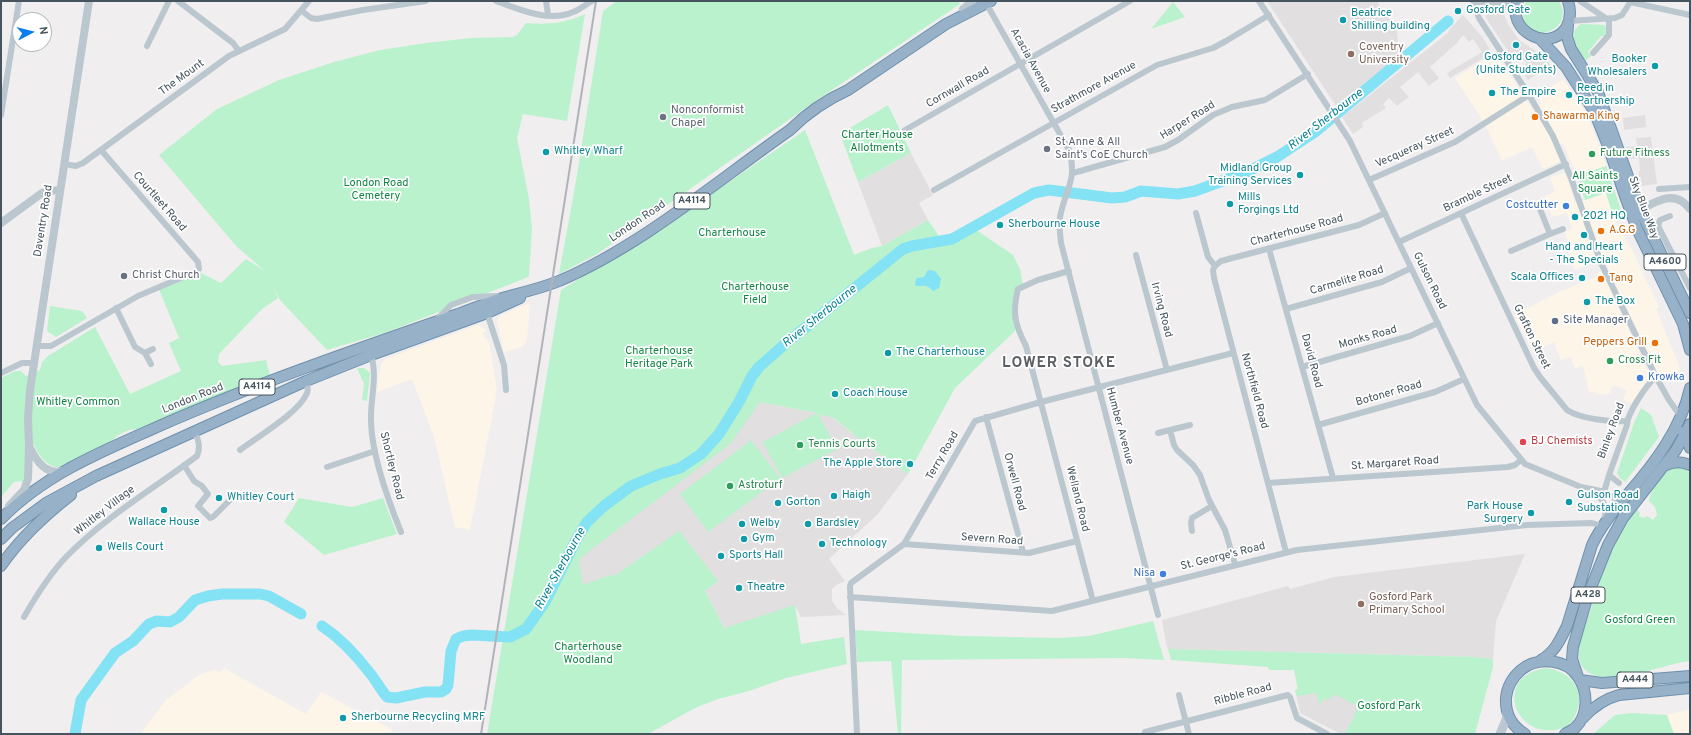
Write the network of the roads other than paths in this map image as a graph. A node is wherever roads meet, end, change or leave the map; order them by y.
1 (19, 1) edge
2 (89, 1) edge
3 (169, 1) edge
4 (178, 1) edge
5 (309, 1) edge
6 (426, 1) edge
7 (496, 1) edge
8 (546, 1) edge
9 (592, 1) edge
10 (973, 1) edge
11 (1130, 1) edge
12 (1259, 1) edge
13 (1473, 1) edge
14 (1477, 1) edge
15 (1485, 1) edge
16 (1490, 1) edge
17 (1518, 1) edge
18 (1568, 1) edge
19 (1580, 1) edge
20 (985, 2) edge
21 (1630, 2) edge
22 (963, 9) junction
23 (302, 11) junction
24 (1515, 11) junction
25 (548, 15) junction
26 (1690, 15) edge
27 (1269, 16) junction
28 (1608, 19) junction
29 (1568, 23) junction
30 (946, 24) junction
31 (1540, 40) junction
32 (147, 46) dead end
33 (238, 51) junction
34 (1593, 54) dead end
35 (1020, 64) junction
36 (1308, 74) junction
37 (1529, 95) junction
38 (1, 115) edge
39 (1053, 122) junction
40 (905, 130) dead end
41 (101, 150) junction
42 (64, 164) junction
43 (1566, 164) junction
44 (1073, 173) junction
45 (1369, 180) junction
46 (1690, 187) edge
47 (1659, 189) dead end
48 (60, 190) junction
49 (934, 190) dead end
50 (1538, 204) dead end
51 (1690, 209) edge
52 (1640, 210) junction
53 (1196, 213) dead end
54 (1385, 213) junction
55 (1461, 213) junction
56 (1670, 216) dead end
57 (1, 223) edge
58 (1563, 230) dead end
59 (1550, 234) junction
60 (1399, 242) junction
61 (1269, 249) junction
62 (1511, 251) dead end
63 (1136, 255) dead end
64 (1215, 266) junction
65 (1411, 268) junction
66 (1656, 268) junction
67 (1069, 271) junction
68 (1690, 288) edge
69 (530, 292) junction
70 (116, 308) junction
71 (1286, 309) junction
72 (487, 313) junction
73 (1690, 313) edge
74 (1438, 323) junction
75 (36, 346) junction
76 (153, 349) dead end
77 (1690, 350) edge
78 (145, 353) junction
79 (1233, 353) junction
80 (371, 355) junction
81 (34, 363) junction
82 (152, 364) dead end
83 (1302, 367) junction
84 (1167, 370) junction
85 (1, 373) edge
86 (1656, 377) junction
87 (1464, 379) junction
88 (306, 381) junction
89 (1099, 388) junction
90 (1690, 388) edge
91 (506, 390) dead end
92 (1041, 402) junction
93 (986, 417) junction
94 (1681, 417) junction
95 (1626, 421) junction
96 (1190, 425) dead end
97 (1318, 425) junction
98 (1170, 430) junction
99 (1688, 430) edge
100 (195, 431) junction
101 (1158, 433) dead end
102 (29, 446) junction
103 (1690, 448) edge
104 (240, 450) dead end
105 (375, 452) junction
106 (1520, 460) junction
107 (184, 465) junction
108 (1690, 465) edge
109 (327, 467) dead end
110 (1663, 467) junction
111 (64, 471) junction
112 (1609, 475) junction
113 (96, 476) junction
114 (1333, 478) junction
115 (1268, 483) junction
116 (1619, 483) dead end
117 (1581, 487) junction
118 (1604, 492) junction
119 (1623, 499) junction
120 (230, 500) dead end
121 (1212, 506) junction
122 (1, 513) edge
123 (1623, 518) junction
124 (1, 519) edge
125 (1604, 524) junction
126 (1192, 531) dead end
127 (401, 532) dead end
128 (1, 538) edge
129 (1077, 541) junction
130 (904, 544) junction
131 (1023, 552) junction
132 (1286, 552) junction
133 (1235, 564) junction
134 (1, 566) edge
135 (1151, 586) junction
136 (850, 597) junction
137 (1093, 601) junction
138 (1158, 615) dead end
139 (24, 617) dead end
140 (1541, 660) junction
141 (1690, 676) edge
142 (1579, 678) junction
143 (1690, 688) edge
144 (1179, 695) dead end
145 (1507, 712) junction
146 (1186, 720) junction
147 (1579, 722) junction
148 (1145, 732) dead end
149 (857, 734) edge
150 (1189, 734) edge
151 (1327, 734) edge
152 (1500, 734) edge
153 (1525, 734) edge
154 (1565, 734) edge

1 - 38 street
2 - 42 street, Daventry Road
3 - 32 street
4 - 33 street
5 - 23 street, The Mount
6 - 23 street
7 - 25 street
8 - 25 street
9 - 25 street
10 - 22 street
11 - 35 street, Cornwall Road
12 - 27 street, Gulson Road
13 - 37 street
14 - 15 street
16 - 24 street
17 - 24 highway
18 - 29 highway, A4600
19 - 28 street
20 - 22 highway, London Road / A4114
20 - 30 highway, London Road / A4114
20 - 35 street, Acacia Avenue
21 - 26 street
21 - 28 street
22 - 30 highway, London Road / A4114
23 - 33 street, The Mount
24 - 31 highway, A4600
27 - 36 street, Gulson Road
27 - 39 street, Strathmore Avenue
28 - 29 street
28 - 34 street
29 - 31 highway
29 - 52 highway, Sky Blue Way / A4600
30 - 69 highway, London Road / A4114
31 - 66 highway, Sky Blue Way / A4600
33 - 41 street, The Mount
35 - 39 street, Acacia Avenue
35 - 40 street, Cornwall Road
36 - 44 street, Harper Road
36 - 45 street, Gulson Road
37 - 43 street
37 - 45 street, Vecqueray Street
39 - 44 street, Acacia Avenue
39 - 49 street, Strathmore Avenue
41 - 42 street, The Mount
41 - 70 street, Courtleet Road
42 - 48 street, Daventry Road
43 - 55 street, Bramble Street
43 - 86 street
44 - 67 street, Humber Avenue
45 - 54 street, Gulson Road
46 - 47 street
48 - 57 street
48 - 75 street, Daventry Road
50 - 59 street
51 - 52 street
52 - 66 highway
52 - 73 highway, Sky Blue Way / A4600
53 - 64 street, Northfield Road
54 - 60 street, Gulson Road
54 - 61 street, Charterhouse Road
55 - 60 street, Bramble Street
55 - 95 street, Grafton Street
56 - 68 street
58 - 59 street
59 - 62 street
60 - 65 street, Gulson Road
61 - 64 street, Charterhouse Road
61 - 71 street, David Road
63 - 84 street, Irving Road
64 - 79 street, Northfield Road
65 - 71 street, Carmelite Road
65 - 74 street, Gulson Road
66 - 77 highway, Sky Blue Way / A4600
67 - 89 street, Humber Avenue
67 - 92 street, Welland Road
69 - 72 highway, London Road / A4114
69 - 111 highway, London Road / A4114
70 - 75 street
70 - 78 street
71 - 83 street, David Road
72 - 80 highway, London Road / A4114
72 - 91 street
74 - 83 street, Monks Road
74 - 87 street, Gulson Road
75 - 81 street, Daventry Road
76 - 78 street
78 - 82 street
79 - 84 street, Terry Road
79 - 115 street, Northfield Road
80 - 88 highway, London Road / A4114
80 - 105 street, Shortley Road
81 - 85 street
81 - 102 street, Daventry Road
83 - 97 street, David Road
84 - 89 street, Terry Road
86 - 94 street
86 - 95 street, Binley Road
87 - 97 street, Botoner Road
87 - 106 street, Gulson Road
88 - 100 highway, London Road / A4114
88 - 104 street
89 - 92 street, Terry Road
89 - 135 street, Humber Avenue
90 - 94 highway
92 - 93 street, Terry Road
92 - 129 street, Welland Road
93 - 130 street, Terry Road
93 - 131 street, Orwell Road
94 - 99 highway
94 - 119 highway, A428
95 - 112 street, Binley Road
96 - 98 street
97 - 114 street, David Road
98 - 101 street
98 - 121 street
99 - 103 highway
99 - 110 highway, A428
100 - 107 street, Whitley Village
100 - 113 highway, London Road / A4114
102 - 111 street, Daventry Road
102 - 122 street, Daventry Road
105 - 109 street
105 - 127 street, Shortley Road
106 - 114 street, St. Margaret Road
106 - 117 street, Gulson Road
107 - 120 street
107 - 139 street, Whitley Village
108 - 110 highway
110 - 123 highway, A428
111 - 124 highway, London Road / A4114
112 - 116 street, Binley Road
112 - 118 street, Binley Road
113 - 128 highway, London Road / A4114
113 - 134 highway, London Road / A4114
114 - 115 street, St. Margaret Road
115 - 132 street, Northfield Road
117 - 118 street, Gulson Road
117 - 125 street
118 - 119 street, Gulson Road
119 - 123 street
119 - 125 highway, A428
121 - 126 street
121 - 133 street
123 - 142 highway, A428
125 - 132 street, St. George's Road
125 - 140 highway, A428
129 - 131 street, Severn Road
129 - 137 street, Welland Road
130 - 131 street, Severn Road
130 - 136 street, Terry Road
132 - 133 street, St. George's Road
133 - 135 street, St. George's Road
135 - 137 street, St. George's Road
135 - 138 street, Humber Avenue
136 - 137 street, St. George's Road
136 - 149 street, Terry Road
140 - 142 highway
140 - 145 highway
141 - 142 highway, A444
142 - 147 highway
143 - 147 highway, A444
144 - 146 street
145 - 152 main road
145 - 153 highway
146 - 148 street, Ribble Road
146 - 150 street
146 - 151 street, Ribble Road
147 - 154 highway

